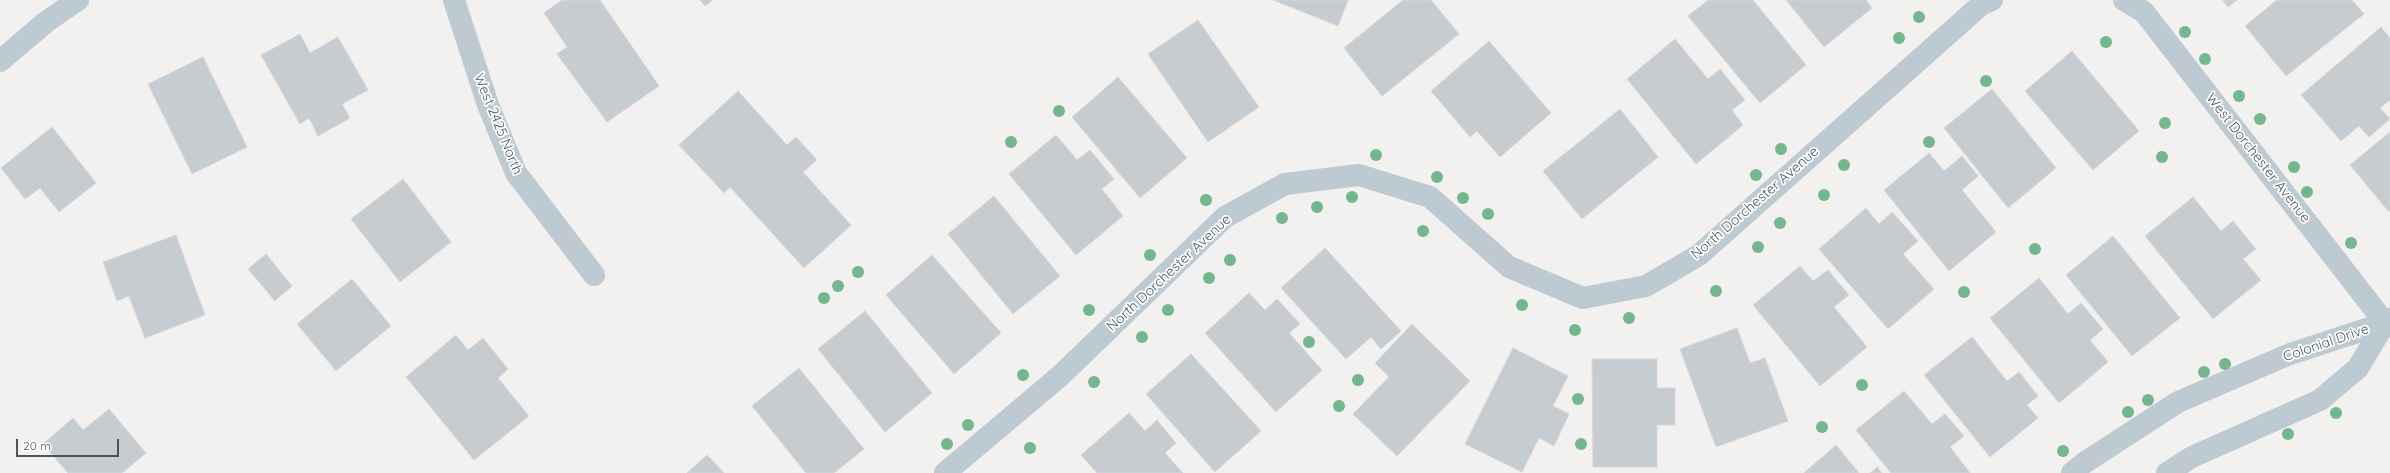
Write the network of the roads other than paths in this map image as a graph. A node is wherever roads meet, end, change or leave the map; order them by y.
1 (78, 0) edge
2 (454, 0) edge
3 (1992, 0) edge
4 (2124, 0) edge
5 (0, 61) edge
6 (594, 275) dead end
7 (2388, 321) edge
8 (945, 473) edge
9 (2072, 473) edge
10 (2167, 473) edge

1 - 5 street
2 - 6 street, West 2425 North
3 - 8 street, North Dorchester Avenue
4 - 7 street, West Dorchester Avenue
7 - 9 street, Colonial Drive
7 - 10 street, Colonial Drive

